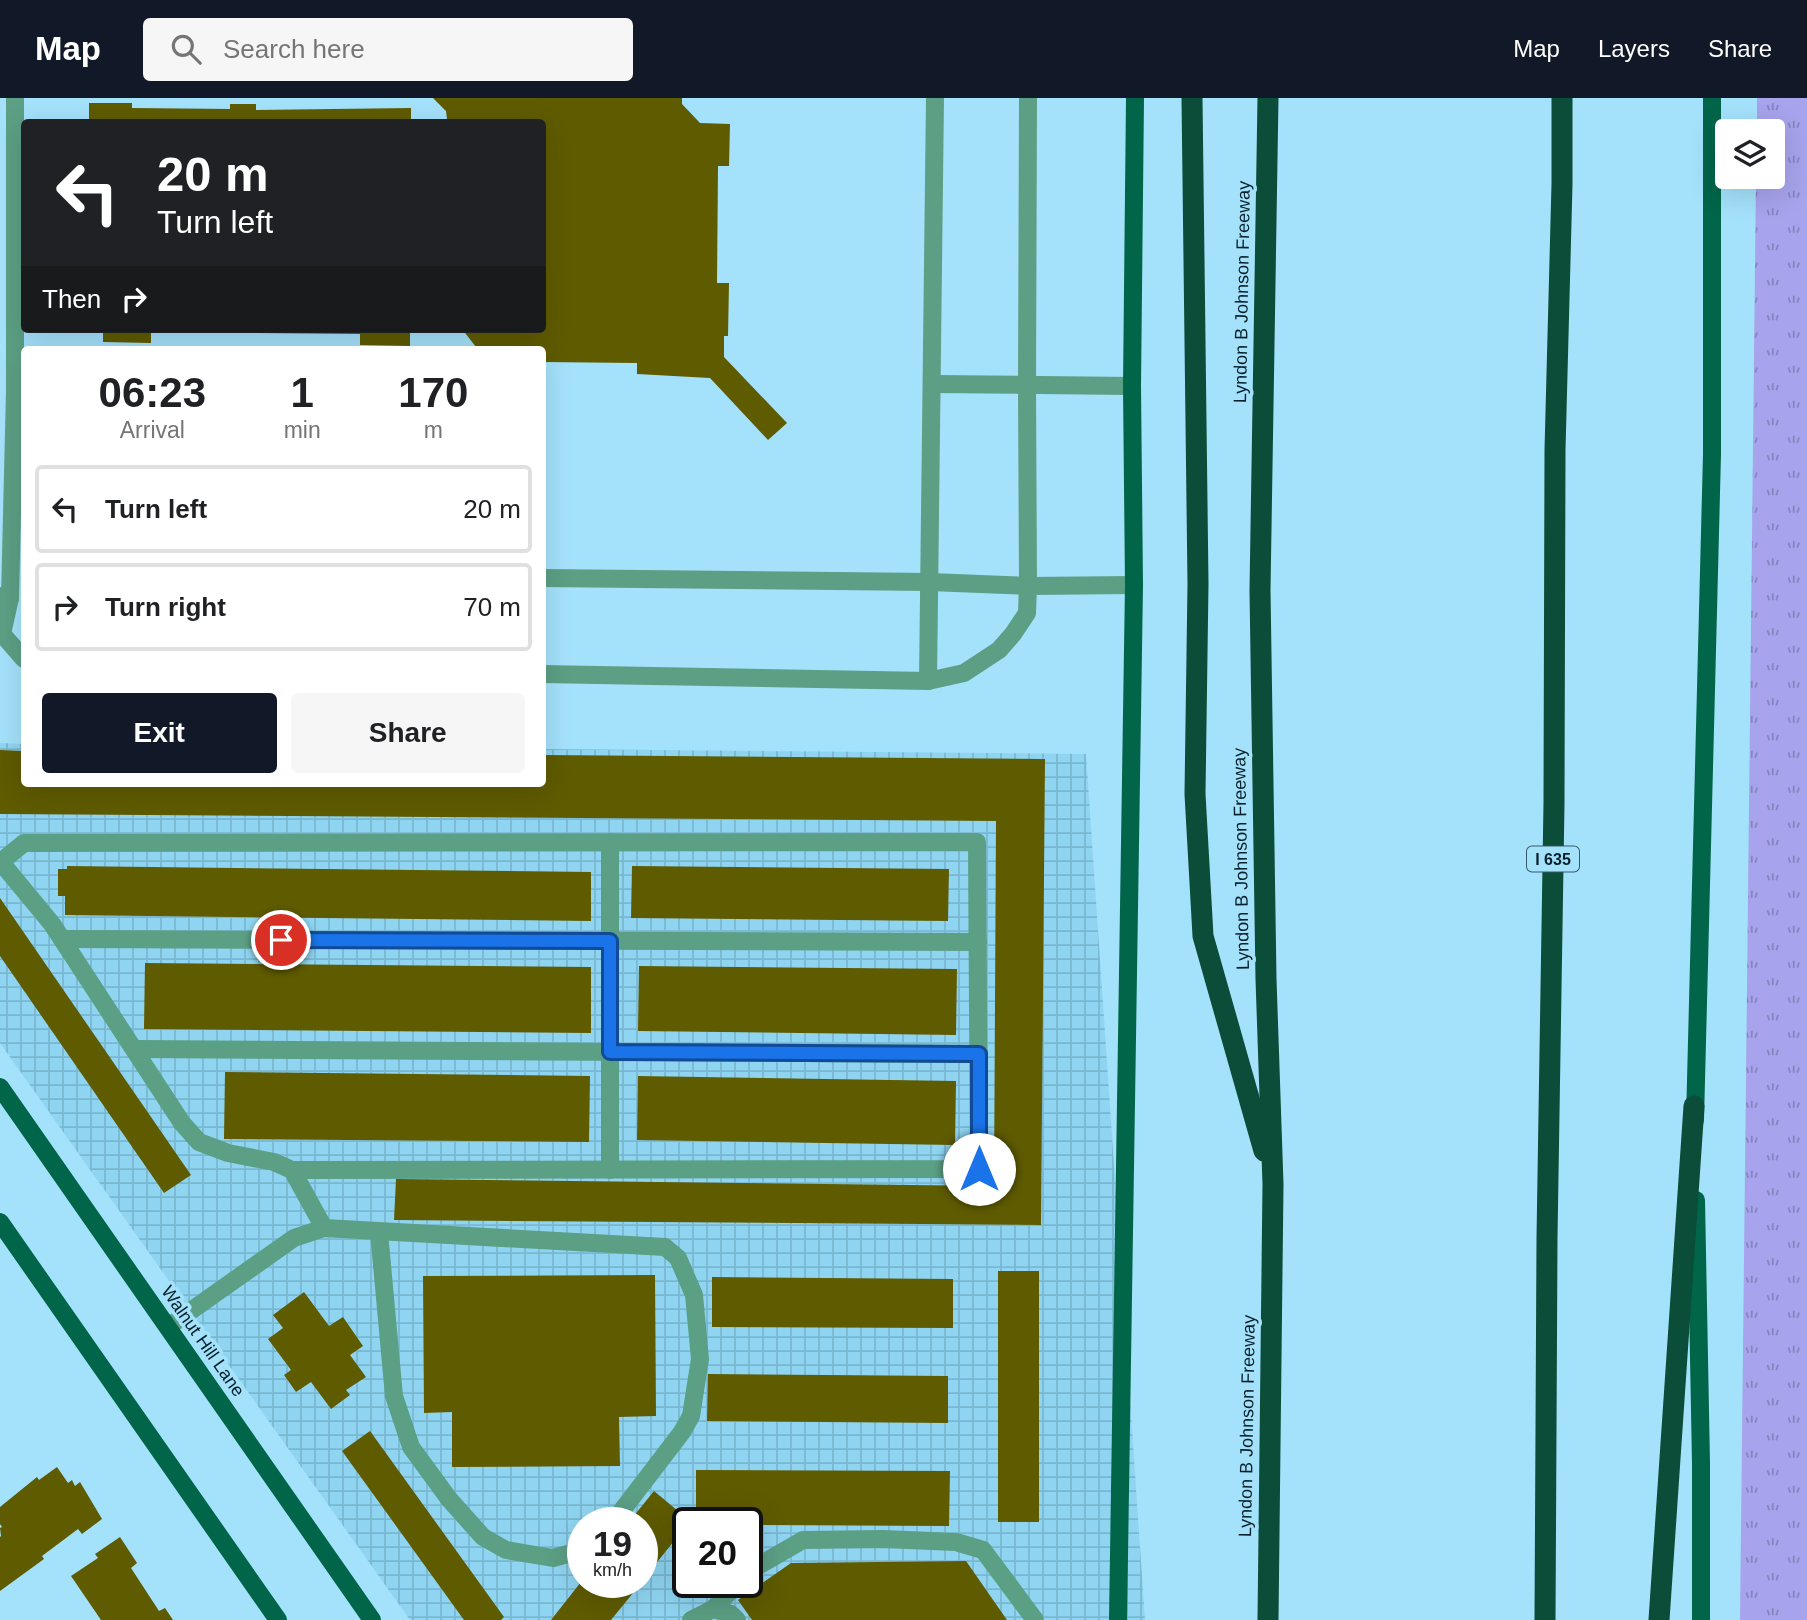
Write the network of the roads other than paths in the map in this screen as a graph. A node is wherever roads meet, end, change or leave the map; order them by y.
1 (15, 98) edge
2 (936, 98) edge
3 (1028, 98) edge
4 (1135, 98) edge
5 (1192, 98) edge
6 (1268, 98) edge
7 (1562, 98) edge
8 (1712, 98) edge
9 (932, 384) junction
10 (1027, 386) junction
11 (1132, 386) junction
12 (20, 391) edge
13 (18, 571) edge
14 (546, 578) edge
15 (930, 582) junction
16 (1134, 585) junction
17 (1028, 586) junction
18 (5, 597) edge
19 (1, 635) edge
20 (21, 656) edge
21 (546, 674) edge
22 (928, 681) junction
23 (610, 842) junction
24 (1, 861) edge
25 (62, 939) junction
26 (610, 941) junction
27 (978, 942) junction
28 (134, 1049) junction
29 (610, 1052) junction
30 (979, 1054) junction
31 (0, 1087) edge
32 (1694, 1106) junction
33 (292, 1170) junction
34 (610, 1170) junction
35 (1273, 1184) junction
36 (0, 1222) edge
37 (324, 1228) junction
38 (379, 1231) junction
39 (168, 1327) junction
40 (625, 1507) edge
41 (567, 1554) edge
42 (763, 1564) edge
43 (724, 1598) edge
44 (713, 1609) junction
45 (278, 1620) edge
46 (372, 1620) edge
47 (691, 1620) edge
48 (737, 1620) edge
49 (1035, 1620) edge
50 (1118, 1620) edge
51 (1268, 1620) edge
52 (1545, 1620) edge
53 (1660, 1620) edge
54 (1701, 1620) edge

1 - 12 lane
2 - 9 lane
3 - 10 lane
4 - 11 main road
5 - 35 highway
6 - 35 highway, Lyndon B Johnson Freeway
7 - 52 highway, I 635
8 - 32 main road
9 - 10 lane
9 - 15 lane
10 - 11 lane
10 - 17 lane
11 - 16 main road
12 - 13 lane
13 - 18 lane
14 - 15 lane
15 - 17 lane
15 - 22 lane
16 - 17 lane
16 - 50 main road
17 - 22 lane
18 - 19 lane
19 - 20 lane
21 - 22 lane
23 - 24 lane
23 - 26 lane
23 - 27 lane
24 - 25 lane
25 - 26 lane
25 - 28 lane
26 - 27 lane
26 - 29 lane
27 - 30 lane
28 - 29 lane
28 - 33 lane
29 - 30 lane
29 - 34 lane
30 - 34 lane
31 - 39 main road, Walnut Hill Lane
32 - 53 highway
32 - 54 main road
33 - 34 lane
33 - 37 lane
35 - 51 highway, Lyndon B Johnson Freeway
36 - 45 main road
37 - 38 lane
37 - 39 lane
38 - 40 lane
38 - 41 lane
39 - 46 main road, Walnut Hill Lane
42 - 49 lane
43 - 44 lane
44 - 47 lane
44 - 48 lane

